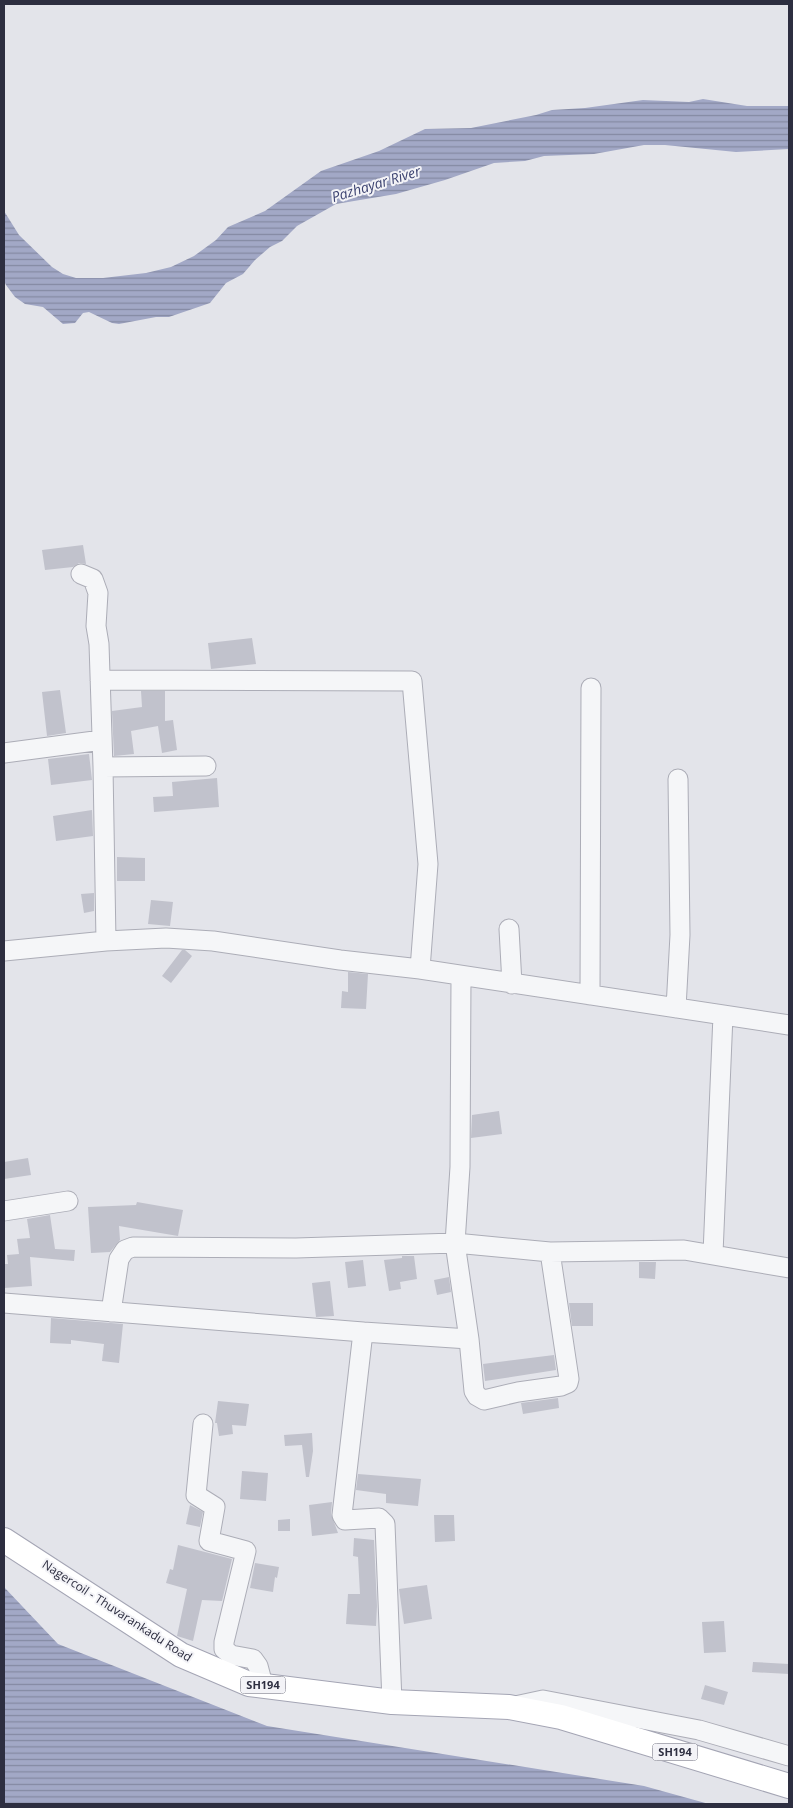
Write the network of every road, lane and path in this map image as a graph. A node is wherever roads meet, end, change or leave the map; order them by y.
1 (81, 574) dead end
2 (100, 680) junction
3 (591, 688) dead end
4 (102, 740) junction
5 (4, 753) edge
6 (206, 766) dead end
7 (103, 767) junction
8 (678, 779) dead end
9 (509, 929) dead end
10 (106, 941) junction
11 (4, 951) edge
12 (420, 969) junction
13 (461, 977) junction
14 (512, 984) junction
15 (590, 995) junction
16 (676, 1008) junction
17 (723, 1015) junction
18 (789, 1025) edge
19 (68, 1200) dead end
20 (4, 1212) edge
21 (455, 1243) junction
22 (550, 1252) junction
23 (714, 1254) junction
24 (789, 1268) edge
25 (4, 1304) edge
26 (112, 1312) junction
27 (363, 1332) junction
28 (469, 1338) junction
29 (203, 1424) dead end
30 (4, 1540) edge
31 (264, 1685) junction
32 (392, 1702) junction
33 (509, 1707) junction
34 (789, 1756) edge
35 (789, 1786) edge

1 - 2 street
2 - 4 street
2 - 12 street
3 - 15 street
4 - 5 street
4 - 7 street
6 - 7 street
7 - 10 street
8 - 16 street
9 - 14 street
10 - 11 street
10 - 12 street
12 - 13 street
13 - 14 street
13 - 21 street
14 - 15 street
15 - 16 street
16 - 17 street
17 - 18 street
17 - 23 street
19 - 20 street
21 - 22 street
21 - 26 street
21 - 28 street
22 - 23 street
22 - 28 street
23 - 24 street
25 - 26 street
26 - 27 street
27 - 28 street
27 - 32 street
29 - 31 street
30 - 31 main road, Nagercoil - Thuvarankadu Road / SH194
31 - 32 main road, Nagercoil - Thuvarankadu Road / SH194
32 - 33 main road, Nagercoil - Thuvarankadu Road / SH194
33 - 34 street
33 - 35 main road, Nagercoil - Thuvarankadu Road / SH194

